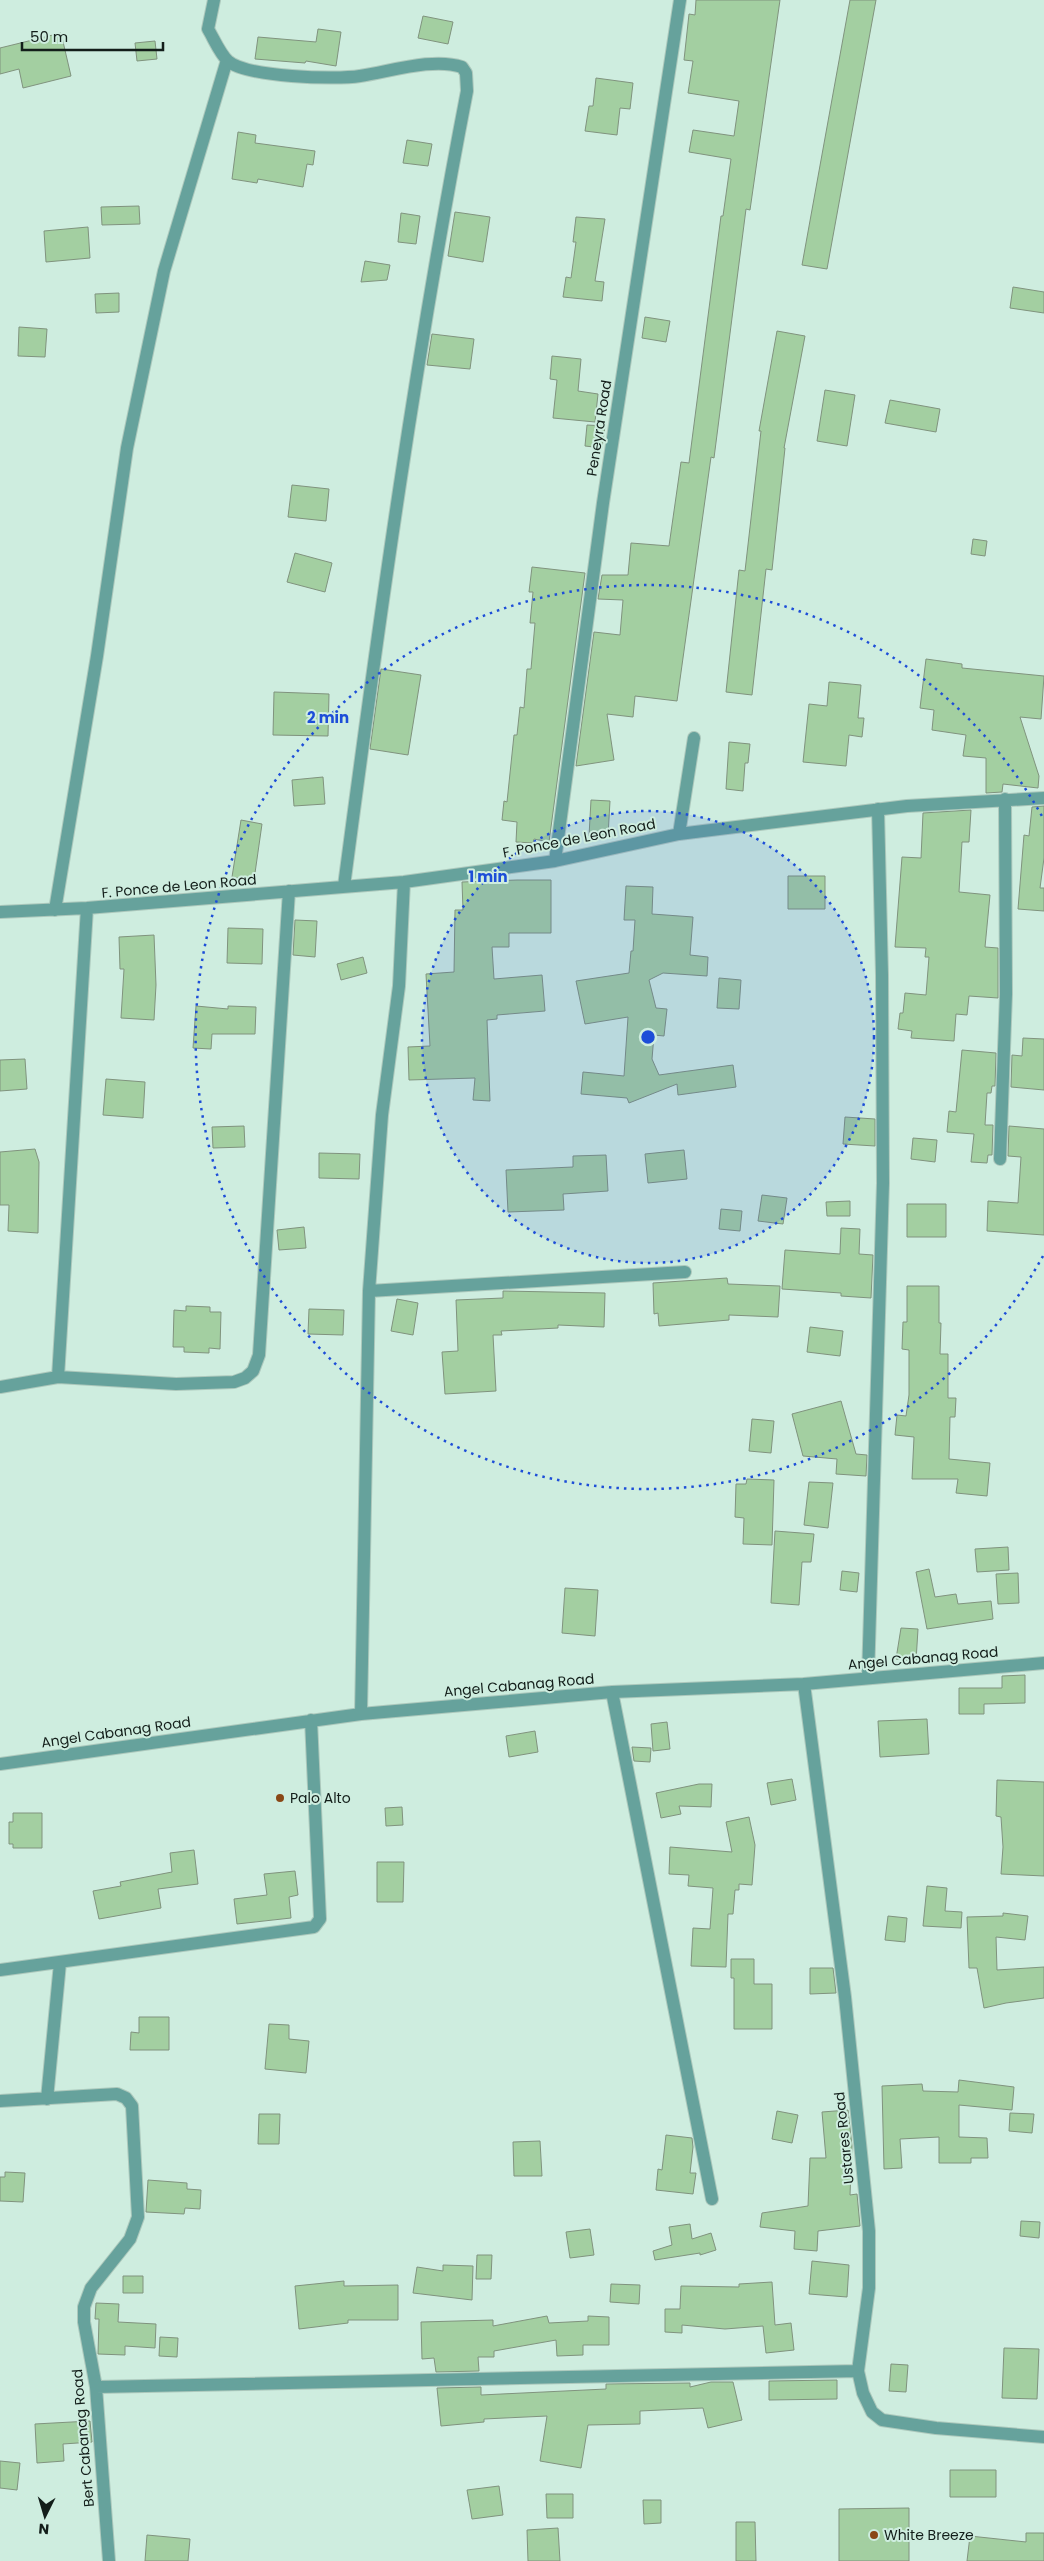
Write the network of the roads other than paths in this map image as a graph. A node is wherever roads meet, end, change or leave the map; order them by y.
1 (214, 0) edge
2 (680, 0) edge
3 (227, 60) junction
4 (694, 738) dead end
5 (1044, 798) edge
6 (1005, 799) junction
7 (878, 809) junction
8 (679, 834) junction
9 (556, 861) junction
10 (404, 882) junction
11 (344, 886) junction
12 (289, 891) junction
13 (87, 908) junction
14 (55, 910) junction
15 (0, 912) edge
16 (1000, 1159) dead end
17 (685, 1272) dead end
18 (369, 1291) junction
19 (58, 1376) junction
20 (0, 1387) edge
21 (1044, 1663) edge
22 (868, 1678) junction
23 (804, 1684) junction
24 (612, 1692) junction
25 (360, 1714) junction
26 (311, 1720) junction
27 (0, 1764) edge
28 (60, 1963) junction
29 (0, 1970) edge
30 (47, 2099) junction
31 (0, 2101) edge
32 (712, 2199) dead end
33 (858, 2371) junction
34 (96, 2387) junction
35 (1044, 2437) edge
36 (109, 2561) edge

1 - 3 street
2 - 9 street, Peneyra Road
3 - 11 street
3 - 14 street
4 - 8 street
5 - 6 street, F. Ponce de Leon Road
6 - 7 street, F. Ponce de Leon Road
6 - 16 street
7 - 8 street, F. Ponce de Leon Road
7 - 22 street
8 - 9 street, F. Ponce de Leon Road
9 - 10 street, F. Ponce de Leon Road
10 - 11 street, F. Ponce de Leon Road
10 - 18 street
11 - 12 street, F. Ponce de Leon Road
12 - 13 street, F. Ponce de Leon Road
12 - 19 street
13 - 14 street, F. Ponce de Leon Road
13 - 19 street
14 - 15 street, F. Ponce de Leon Road
17 - 18 street
18 - 25 street
19 - 20 street
21 - 22 street, Angel Cabanag Road
22 - 23 street, Angel Cabanag Road
23 - 24 street, Angel Cabanag Road
23 - 33 street, Ustares Road
24 - 25 street, Angel Cabanag Road
24 - 32 street
25 - 26 street, Angel Cabanag Road
26 - 27 street, Angel Cabanag Road
26 - 28 street
28 - 29 street
28 - 30 street
30 - 31 street, Bert Cabanag Road
30 - 34 street, Bert Cabanag Road
33 - 34 street
33 - 35 street, Ustares Road
34 - 36 street, Bert Cabanag Road

